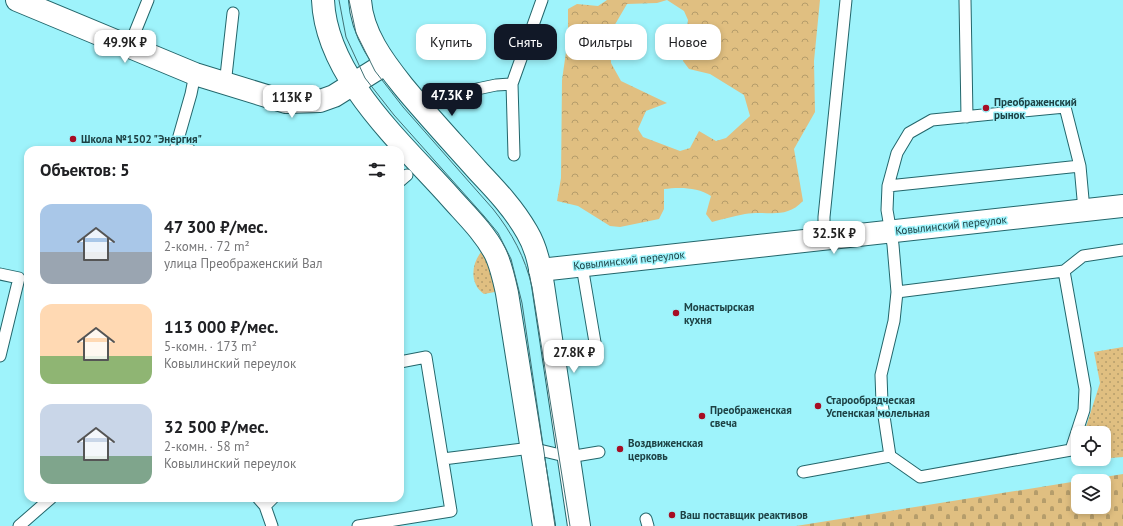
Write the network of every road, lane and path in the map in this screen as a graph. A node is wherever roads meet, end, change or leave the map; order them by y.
1 (17, 0) edge
2 (148, 0) edge
3 (323, 0) edge
4 (360, 0) edge
5 (542, 0) edge
6 (846, 0) edge
7 (965, 0) edge
8 (233, 13) dead end
9 (129, 47) junction
10 (385, 64) junction
11 (195, 74) junction
12 (512, 84) junction
13 (224, 85) junction
14 (354, 85) junction
15 (424, 111) junction
16 (967, 117) junction
17 (177, 146) edge
18 (404, 146) edge
19 (404, 146) edge
20 (514, 155) dead end
21 (1080, 166) junction
22 (888, 186) junction
23 (1123, 206) edge
24 (1084, 210) junction
25 (890, 232) junction
26 (824, 239) junction
27 (1123, 250) edge
28 (582, 266) junction
29 (540, 270) junction
30 (1064, 271) junction
31 (0, 274) edge
32 (897, 292) junction
33 (597, 354) dead end
34 (0, 356) edge
35 (404, 361) edge
36 (532, 448) junction
37 (599, 452) dead end
38 (890, 456) junction
39 (569, 457) junction
40 (443, 459) junction
41 (802, 472) dead end
42 (46, 502) edge
43 (266, 502) edge
44 (19, 526) edge
45 (272, 526) edge
46 (358, 526) edge
47 (544, 526) edge
48 (579, 526) edge

1 - 9 main road
2 - 9 lane
3 - 14 main road
4 - 10 main road
5 - 12 lane
6 - 26 lane
7 - 16 lane
8 - 13 lane
9 - 11 main road
10 - 14 main road
10 - 15 main road
11 - 13 main road
11 - 17 lane
12 - 15 lane
12 - 20 lane
13 - 14 main road
14 - 18 main road
15 - 29 main road
16 - 21 lane
16 - 22 lane
19 - 36 main road
21 - 22 lane
21 - 24 lane
22 - 25 lane
23 - 24 main road, Ковылинский переулок
24 - 25 main road, Ковылинский переулок
25 - 26 main road, Ковылинский переулок
25 - 32 lane
26 - 28 main road, Ковылинский переулок
27 - 30 lane
28 - 29 main road, Ковылинский переулок
28 - 33 lane
29 - 39 main road
30 - 32 lane
30 - 38 lane
31 - 34 lane
32 - 38 lane
35 - 40 lane
36 - 39 lane
36 - 40 lane
36 - 47 main road
37 - 39 lane
38 - 41 lane
39 - 48 main road
40 - 46 lane
42 - 44 lane
43 - 45 lane

